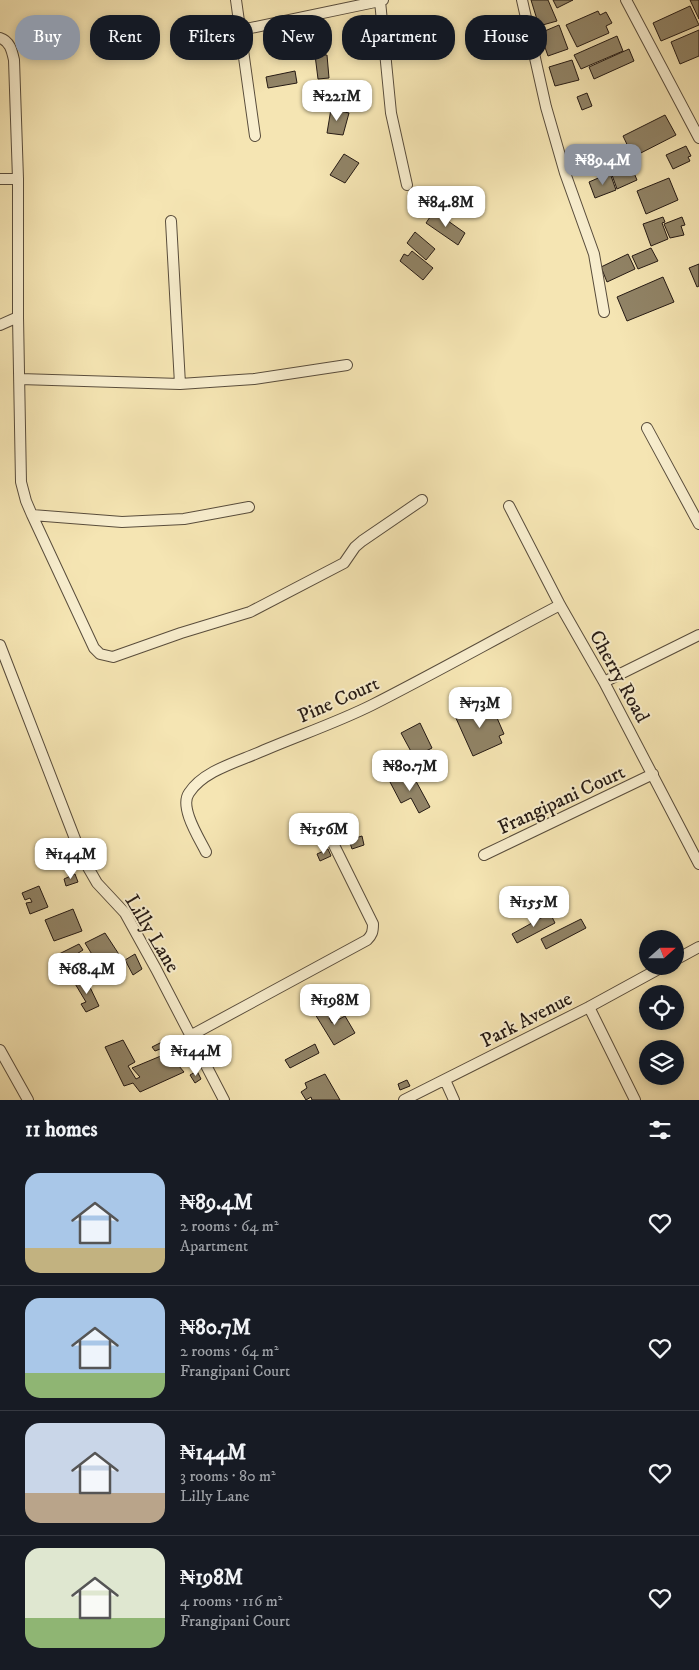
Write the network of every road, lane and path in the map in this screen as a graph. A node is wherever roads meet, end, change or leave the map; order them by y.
1 (236, 0) edge
2 (381, 0) edge
3 (522, 0) edge
4 (626, 0) edge
5 (238, 15) edge
6 (253, 27) edge
7 (0, 38) edge
8 (245, 60) edge
9 (255, 136) dead end
10 (699, 138) edge
11 (0, 179) edge
12 (18, 179) junction
13 (407, 185) dead end
14 (171, 221) dead end
15 (604, 312) dead end
16 (18, 317) junction
17 (0, 325) edge
18 (347, 364) dead end
19 (20, 379) junction
20 (180, 384) junction
21 (647, 428) dead end
22 (422, 500) dead end
23 (508, 506) dead end
24 (249, 508) dead end
25 (32, 515) junction
26 (699, 524) edge
27 (560, 605) junction
28 (699, 635) edge
29 (0, 645) edge
30 (2, 658) edge
31 (604, 682) junction
32 (653, 774) junction
33 (326, 828) dead end
34 (206, 852) dead end
35 (484, 855) dead end
36 (699, 864) edge
37 (699, 947) edge
38 (684, 955) edge
39 (648, 975) edge
40 (589, 1007) junction
41 (190, 1036) junction
42 (0, 1050) edge
43 (445, 1080) junction
44 (28, 1100) edge
45 (224, 1100) edge
46 (404, 1100) edge
47 (454, 1100) edge
48 (636, 1100) edge

1 - 5 street
2 - 6 street
2 - 13 street
3 - 15 street
4 - 10 street
7 - 12 street
8 - 9 street
11 - 12 street
12 - 16 street
14 - 20 street
16 - 17 street
16 - 19 street
18 - 20 street
19 - 20 street
19 - 25 street
21 - 26 street
22 - 25 street
23 - 27 street, Cherry Road
24 - 25 street
27 - 31 street, Cherry Road
27 - 34 street, Pine Court
28 - 31 street
29 - 30 street, Lilly Lane
30 - 41 street, Lilly Lane
31 - 32 street, Cherry Road
32 - 35 street, Frangipani Court
32 - 36 street, Cherry Road
33 - 41 street
37 - 38 street
39 - 40 street, Park Avenue
40 - 43 street, Park Avenue
40 - 48 street
41 - 45 street, Lilly Lane
42 - 44 street
43 - 46 street, Park Avenue
43 - 47 street

